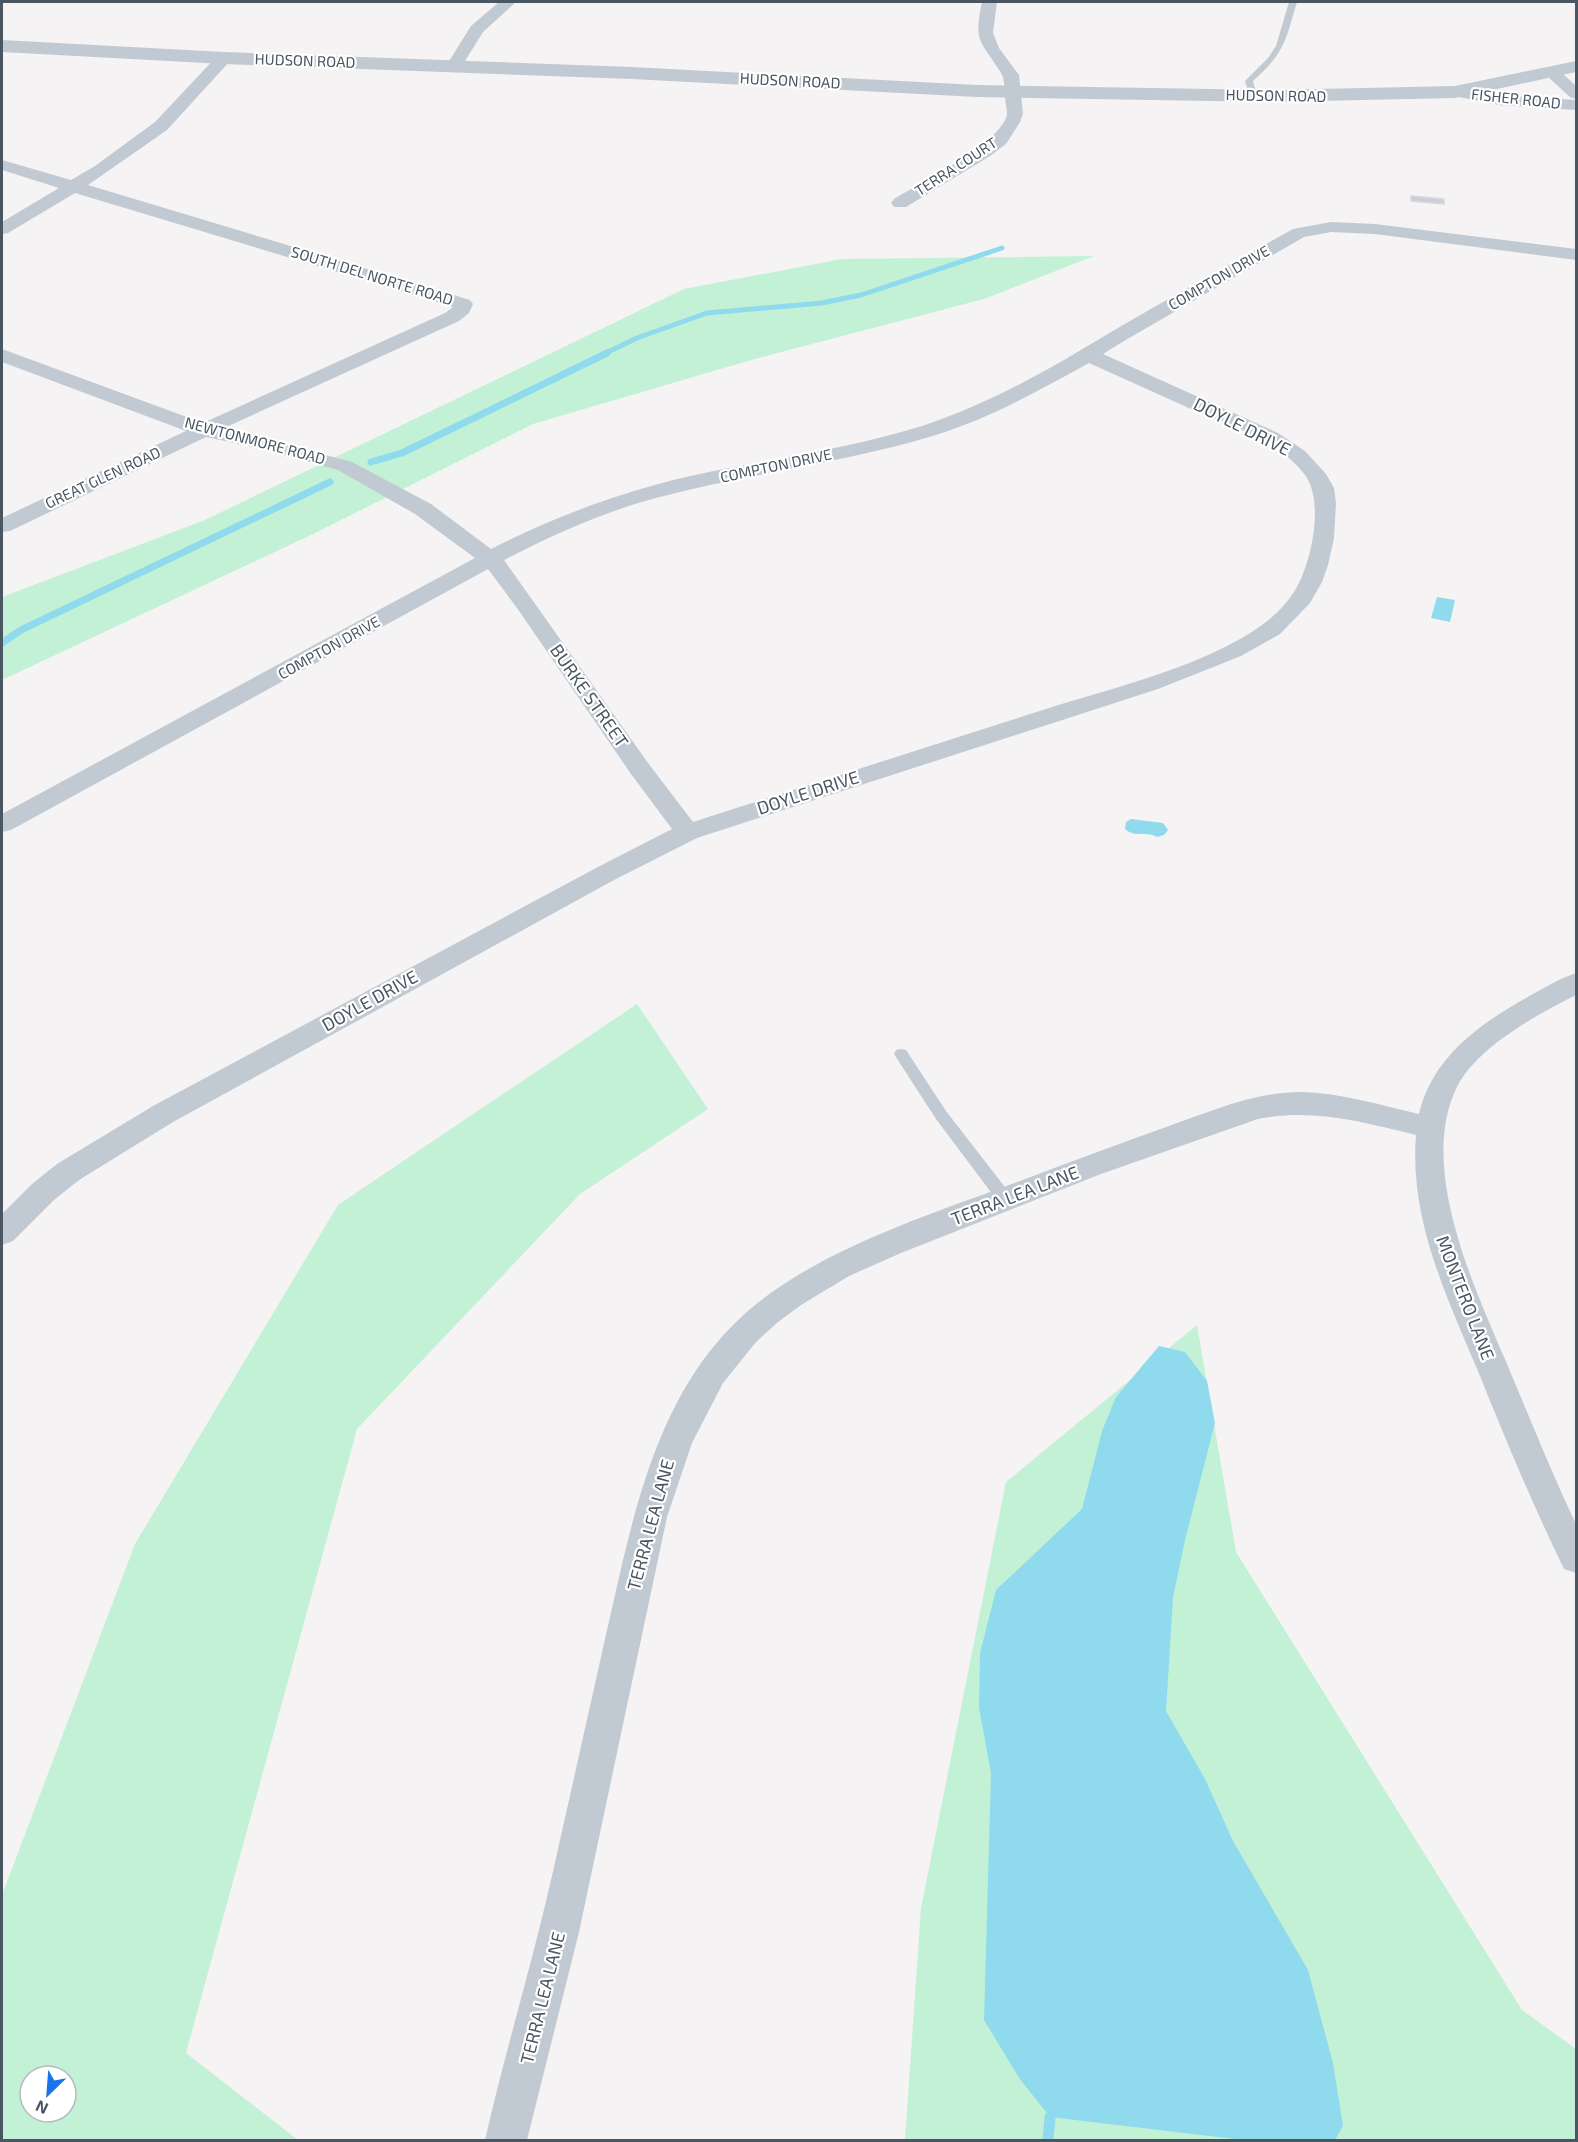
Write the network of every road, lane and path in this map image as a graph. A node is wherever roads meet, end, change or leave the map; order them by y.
1 (508, 2) edge
2 (989, 2) edge
3 (1293, 2) edge
4 (2, 46) edge
5 (224, 58) junction
6 (454, 66) junction
7 (1576, 68) edge
8 (1554, 74) junction
9 (1013, 92) junction
10 (1455, 92) junction
11 (1576, 94) edge
12 (1253, 96) junction
13 (1576, 105) edge
14 (2, 165) edge
15 (75, 186) junction
16 (900, 203) dead end
17 (2, 229) edge
18 (1576, 255) edge
19 (2, 355) edge
20 (1090, 356) junction
21 (204, 430) junction
22 (2, 526) edge
23 (492, 559) junction
24 (2, 824) edge
25 (688, 832) junction
26 (1576, 983) edge
27 (901, 1054) dead end
28 (1431, 1128) junction
29 (1005, 1200) junction
30 (2, 1233) edge
31 (1576, 1558) edge
32 (506, 2140) edge

1 - 6 street
2 - 9 street
3 - 12 lane
4 - 5 street, HUDSON ROAD
5 - 6 street, HUDSON ROAD
5 - 15 street
6 - 9 street, HUDSON ROAD
7 - 8 street, HUDSON ROAD
8 - 10 street, HUDSON ROAD
8 - 11 street
9 - 12 street, HUDSON ROAD
9 - 16 street, TERRA COURT
10 - 12 street, HUDSON ROAD
10 - 13 street, FISHER ROAD
14 - 15 street, SOUTH DEL NORTE ROAD
15 - 17 street
15 - 21 street, SOUTH DEL NORTE ROAD
18 - 20 street, COMPTON DRIVE
19 - 21 street, NEWTONMORE ROAD
20 - 23 street, COMPTON DRIVE
20 - 25 street, DOYLE DRIVE
21 - 22 street, GREAT GLEN ROAD
21 - 23 street, NEWTONMORE ROAD
23 - 24 street, COMPTON DRIVE
23 - 25 street, BURKE STREET
25 - 30 street, DOYLE DRIVE
26 - 28 street, MONTERO LANE
27 - 29 lane
28 - 29 street, TERRA LEA LANE
28 - 31 street, MONTERO LANE
29 - 32 street, TERRA LEA LANE

